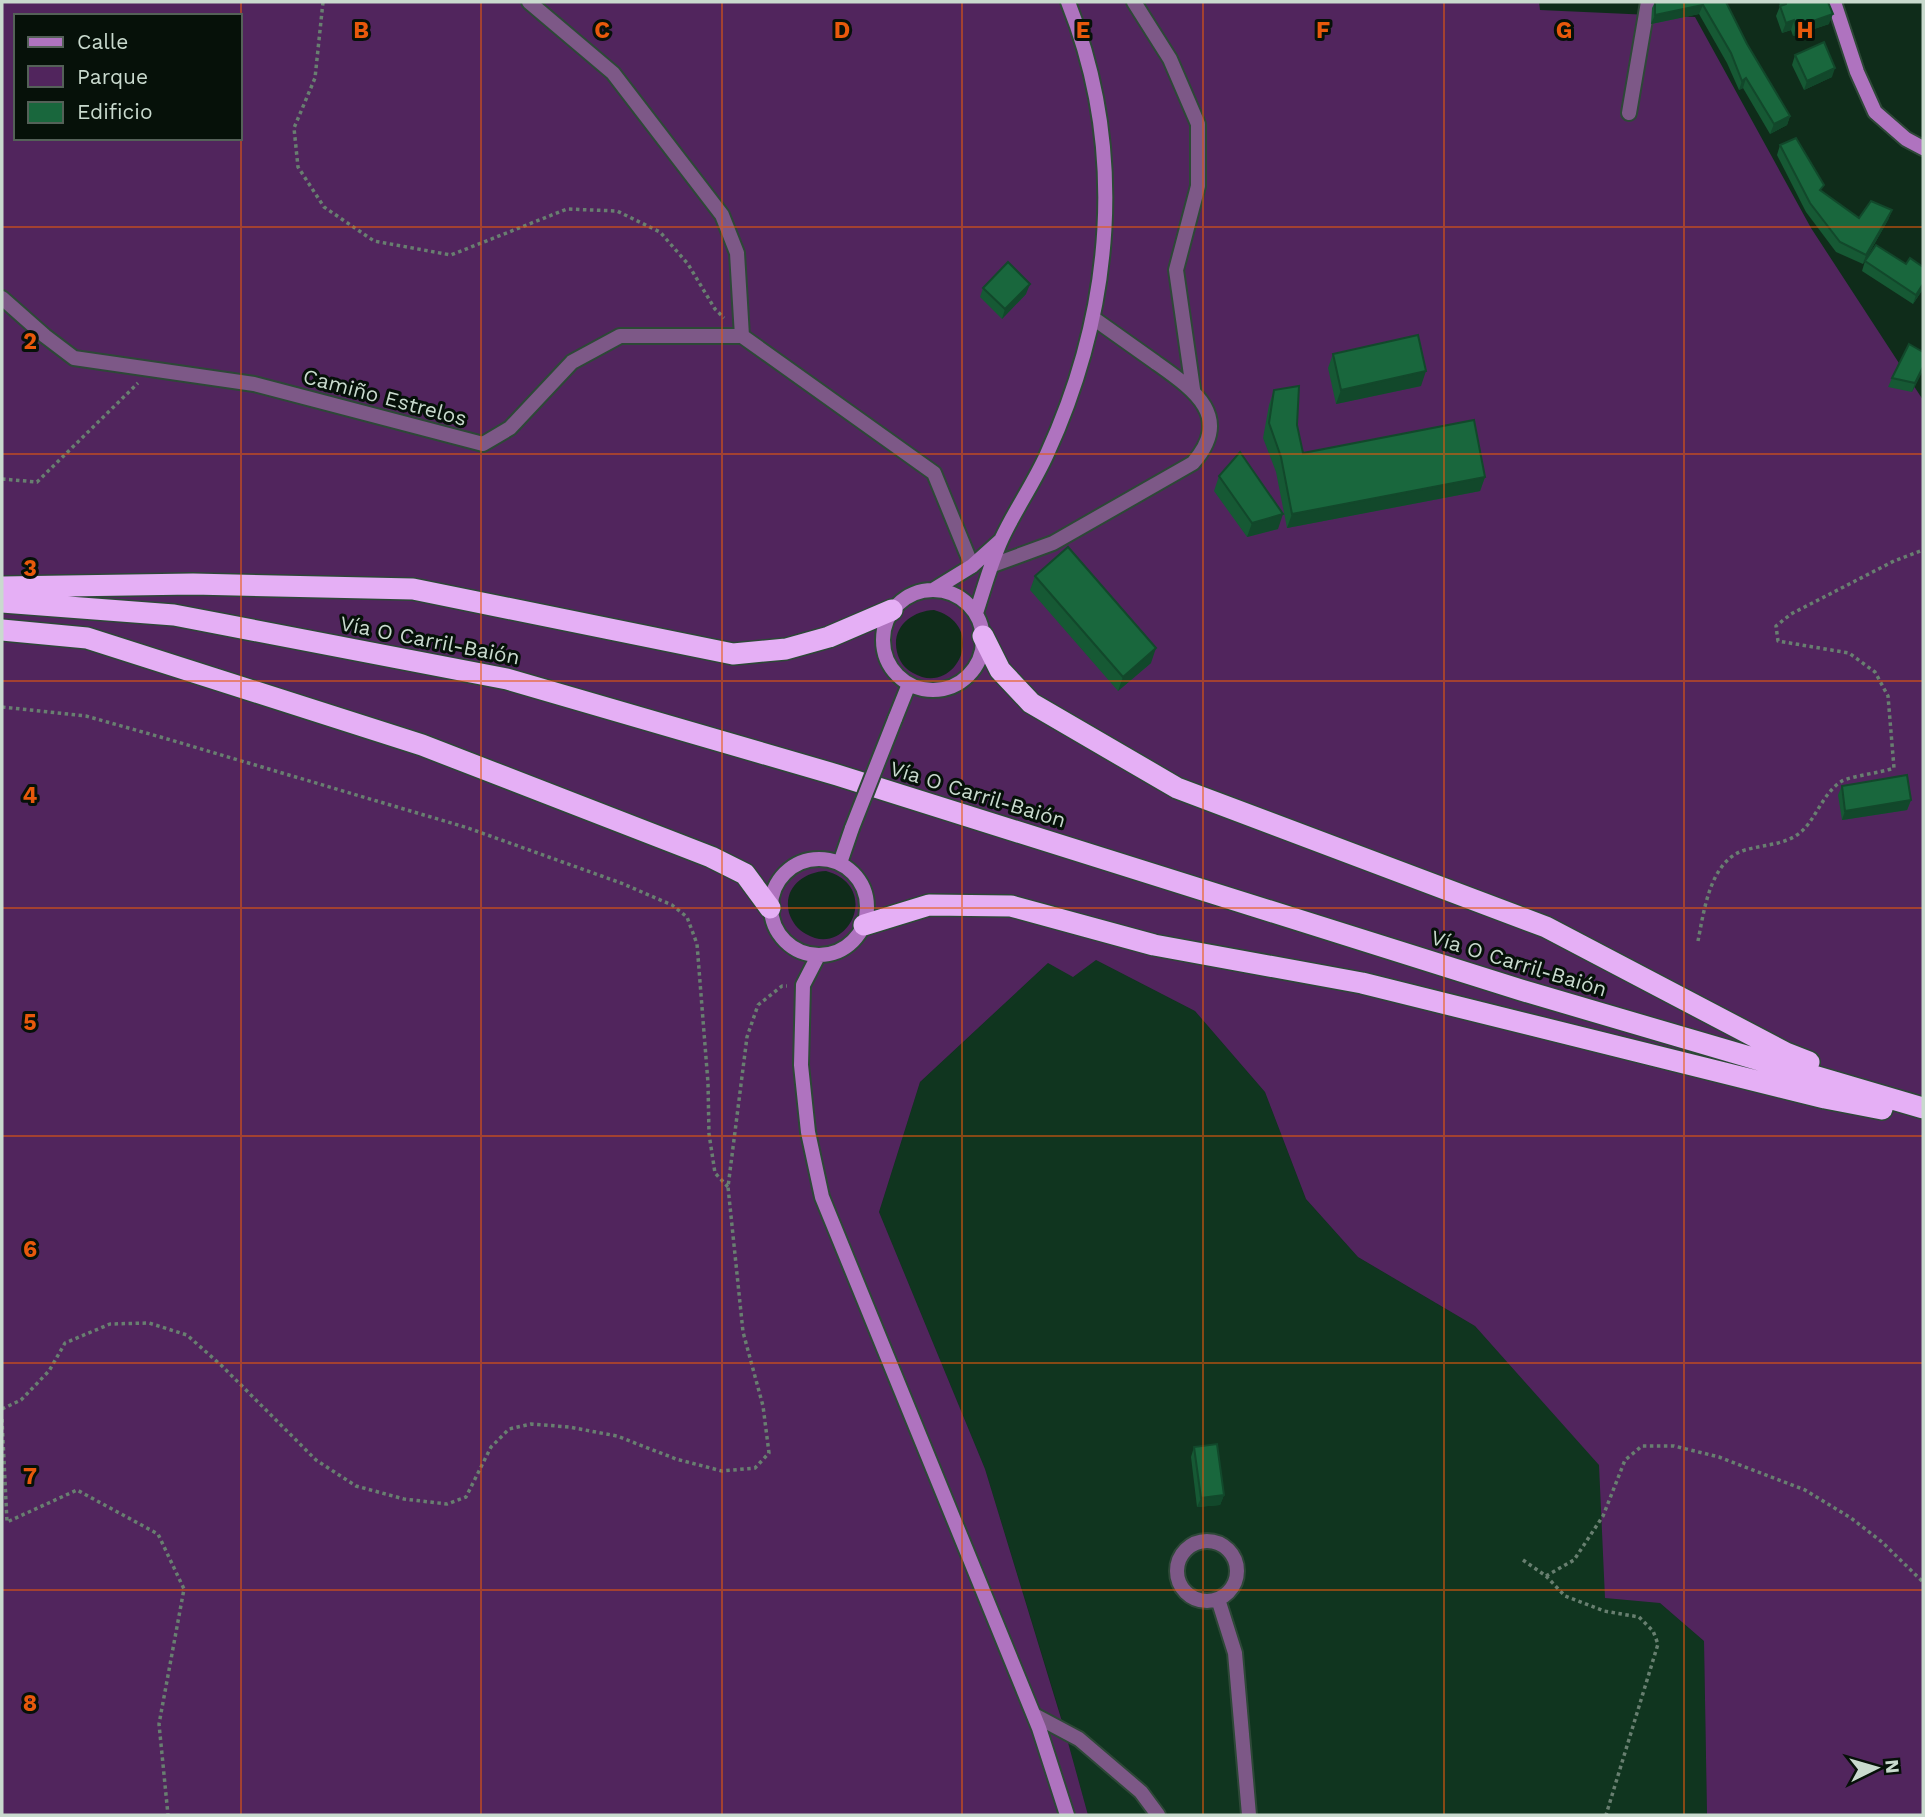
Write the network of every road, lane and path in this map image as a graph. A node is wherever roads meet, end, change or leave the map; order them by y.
1 (323, 2) edge
2 (529, 2) edge
3 (1068, 2) edge
4 (1134, 2) edge
5 (1648, 2) edge
6 (1834, 2) edge
7 (1629, 113) dead end
8 (1923, 148) edge
9 (2, 298) edge
10 (1093, 318) junction
11 (743, 336) junction
12 (153, 369) junction
13 (1193, 389) junction
14 (2, 479) edge
15 (1002, 539) junction
16 (1923, 550) edge
17 (993, 565) junction
18 (972, 566) junction
19 (2, 587) edge
20 (933, 590) junction
21 (2, 603) edge
22 (892, 610) junction
23 (976, 613) junction
24 (2, 630) edge
25 (983, 636) junction
26 (909, 684) junction
27 (2, 706) edge
28 (840, 863) junction
29 (770, 908) junction
30 (864, 925) junction
31 (1698, 941) dead end
32 (818, 956) junction
33 (803, 985) junction
34 (1923, 1103) edge
35 (1923, 1108) edge
36 (1923, 1117) edge
37 (728, 1187) junction
38 (2, 1409) edge
39 (2, 1419) edge
40 (1523, 1560) dead end
41 (1546, 1576) junction
42 (1923, 1582) edge
43 (1219, 1599) junction
44 (1034, 1714) junction
45 (167, 1815) edge
46 (1067, 1815) edge
47 (1158, 1815) edge
48 (1249, 1815) edge
49 (1606, 1815) edge

1 - 11 path
2 - 11 street
3 - 10 main road
4 - 13 street
5 - 7 street
6 - 8 main road
9 - 12 street, Camiño Estrelos
10 - 13 street
10 - 15 main road
11 - 12 street, Camiño Estrelos
11 - 18 street
12 - 14 path
13 - 17 street
15 - 17 main road
15 - 18 main road
16 - 31 path
17 - 23 main road
18 - 20 main road
19 - 22 highway
20 - 22 main road
20 - 23 main road
21 - 35 highway, Vía O Carril-Baión
22 - 26 main road
23 - 25 main road
24 - 29 highway
25 - 26 main road
25 - 34 highway
26 - 28 main road, bridge
27 - 37 path
28 - 29 main road
28 - 30 main road
29 - 32 main road
30 - 32 main road
30 - 36 highway
32 - 33 main road
33 - 37 path
33 - 44 main road
37 - 38 path
39 - 45 path
40 - 41 path
41 - 42 path
41 - 49 path
43 - 43 street
43 - 48 street
44 - 46 main road
44 - 47 street

